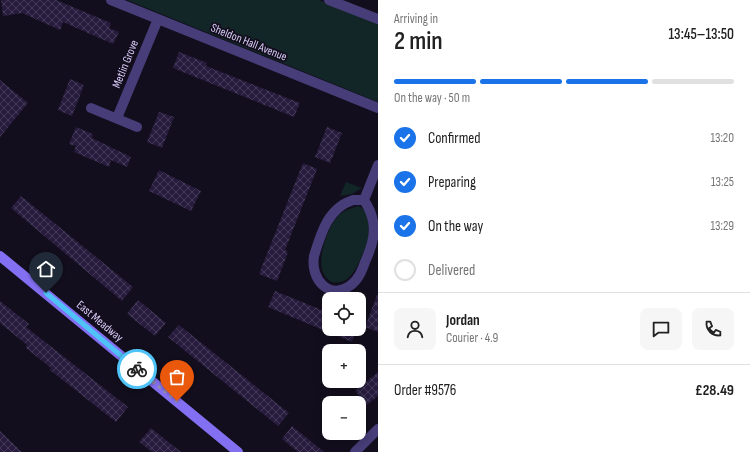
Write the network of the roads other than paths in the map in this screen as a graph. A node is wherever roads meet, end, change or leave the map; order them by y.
1 (111, 0) edge
2 (329, 0) edge
3 (158, 19) junction
4 (378, 19) edge
5 (91, 108) dead end
6 (378, 108) edge
7 (117, 118) junction
8 (137, 127) dead end
9 (378, 165) edge
10 (364, 200) junction
11 (0, 256) edge
12 (378, 429) edge
13 (238, 452) edge
14 (355, 452) edge

1 - 3 street, Sheldon Hall Avenue
2 - 4 street
3 - 6 street, Sheldon Hall Avenue
3 - 7 street, Metlin Grove
5 - 7 street
7 - 8 street
9 - 10 street
10 - 10 street
11 - 13 street, East Meadway
12 - 14 street

